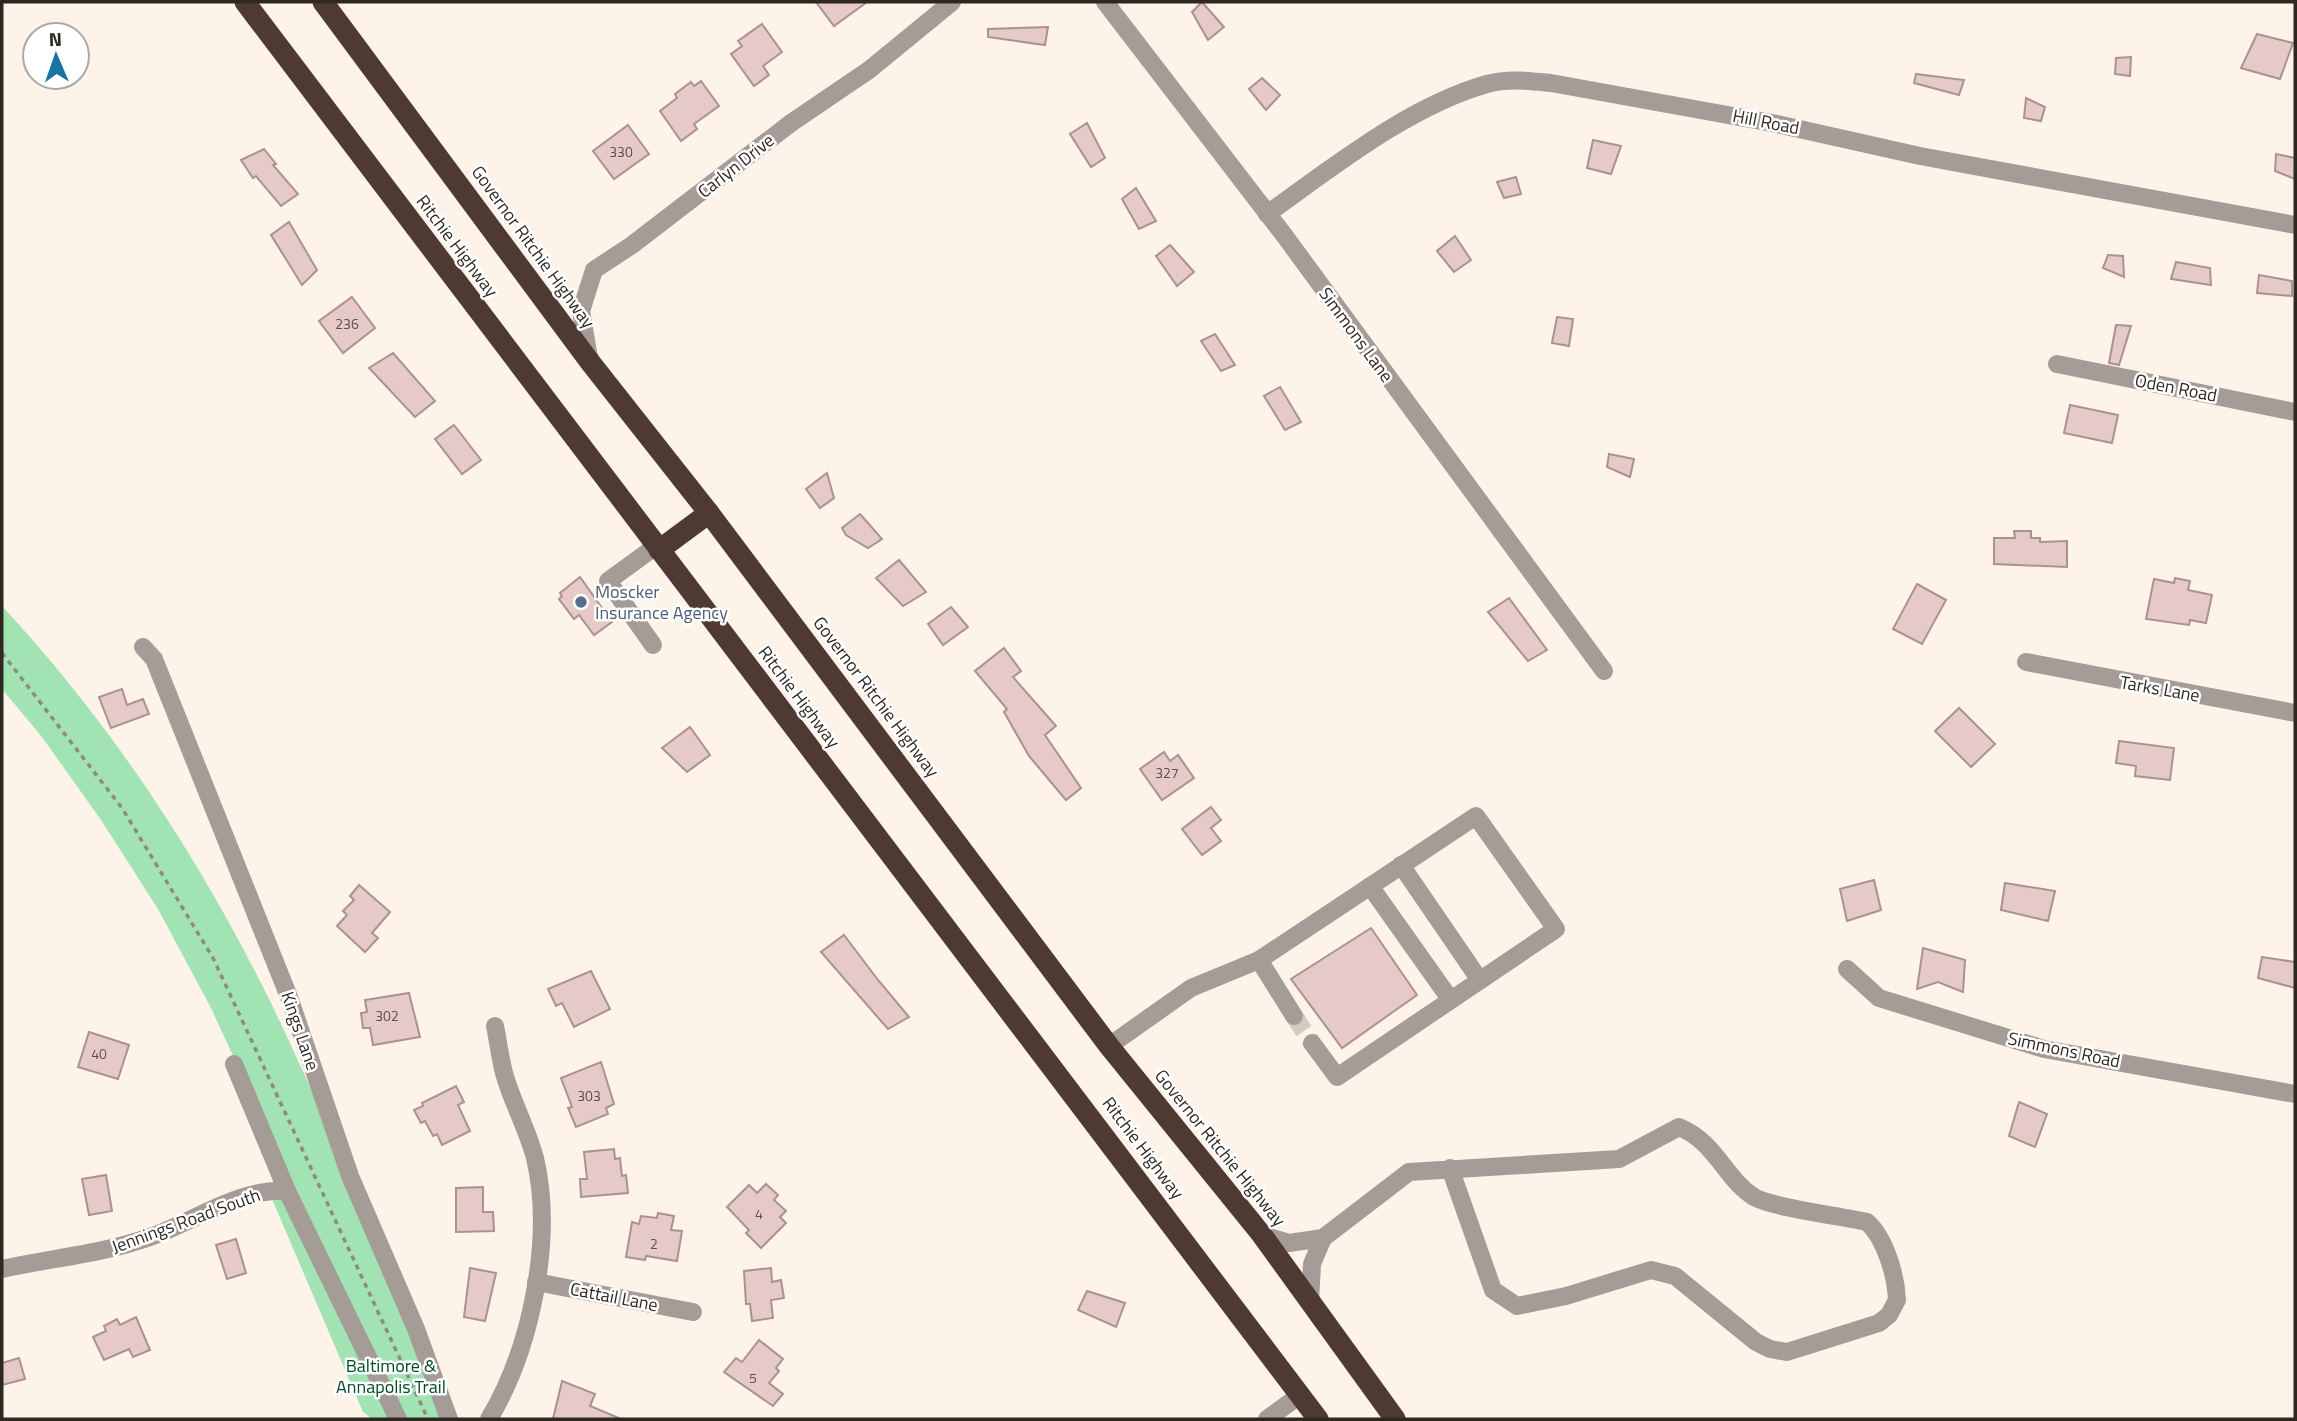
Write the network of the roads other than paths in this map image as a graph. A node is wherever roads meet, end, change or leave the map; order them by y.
1 (245, 2) edge
2 (323, 2) edge
3 (952, 2) edge
4 (1105, 2) edge
5 (1267, 214) junction
6 (2295, 225) edge
7 (590, 362) junction
8 (2057, 364) dead end
9 (2295, 412) edge
10 (709, 513) junction
11 (657, 548) junction
12 (653, 645) dead end
13 (143, 647) dead end
14 (2026, 662) dead end
15 (1604, 671) dead end
16 (2295, 713) edge
17 (1401, 865) junction
18 (1370, 886) junction
19 (1259, 960) junction
20 (1847, 969) dead end
21 (1483, 976) junction
22 (1450, 999) junction
23 (1294, 1016) tunnel mouth
24 (495, 1026) dead end
25 (1312, 1043) tunnel mouth
26 (1109, 1046) junction
27 (234, 1065) dead end
28 (2295, 1094) edge
29 (1450, 1168) junction
30 (287, 1192) junction
31 (1262, 1235) junction
32 (1323, 1238) junction
33 (2, 1269) edge
34 (536, 1282) junction
35 (1310, 1303) junction
36 (693, 1312) dead end
37 (1300, 1395) junction
38 (398, 1419) edge
39 (449, 1419) edge
40 (489, 1419) edge
41 (1267, 1419) edge
42 (1318, 1419) edge
43 (1395, 1419) edge

1 - 11 highway, Ritchie Highway
2 - 7 highway, Governor Ritchie Highway
3 - 7 street, Carlyn Drive
4 - 5 street, Simmons Lane
5 - 6 street, Hill Road
5 - 15 street, Simmons Lane
7 - 10 highway, Governor Ritchie Highway
8 - 9 street, Oden Road
10 - 11 highway
10 - 26 highway, Governor Ritchie Highway
11 - 12 street
11 - 37 highway, Ritchie Highway
13 - 39 street, Kings Lane
14 - 16 street, Tarks Lane
17 - 18 street
17 - 21 street
17 - 21 street
18 - 19 street
18 - 22 street
19 - 23 street
19 - 26 street
20 - 28 street, Simmons Road
21 - 22 street
22 - 25 street
24 - 34 street
26 - 31 highway, Governor Ritchie Highway
27 - 30 street, Jennings Road South
29 - 29 street
29 - 32 street
30 - 33 street, Jennings Road South
30 - 38 street, Jennings Road South
31 - 32 street
31 - 35 highway, Governor Ritchie Highway
32 - 35 street
34 - 36 street, Cattail Lane
34 - 40 street
35 - 43 highway, Governor Ritchie Highway
37 - 41 street
37 - 42 highway, Ritchie Highway

